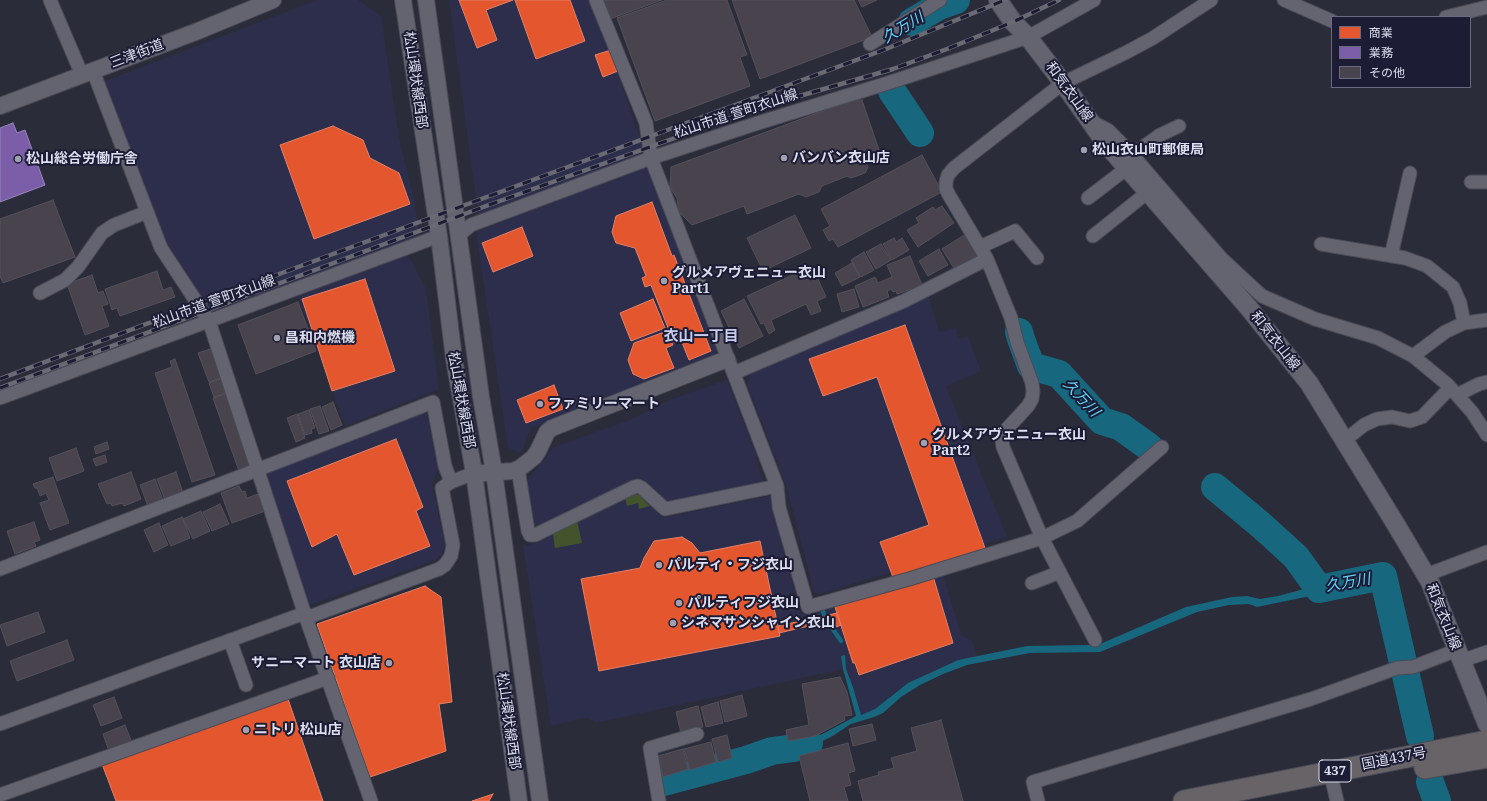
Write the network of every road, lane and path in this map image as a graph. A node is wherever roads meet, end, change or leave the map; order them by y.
1 (50, 0) edge
2 (273, 0) edge
3 (404, 0) edge
4 (426, 0) edge
5 (596, 0) edge
6 (940, 0) edge
7 (998, 0) edge
8 (1094, 0) edge
9 (1211, 0) edge
10 (1284, 0) edge
11 (1487, 7) edge
12 (1450, 16) edge
13 (1331, 21) edge
14 (1028, 37) junction
15 (870, 44) dead end
16 (87, 73) junction
17 (1063, 83) junction
18 (0, 106) edge
19 (1179, 126) dead end
20 (651, 158) junction
21 (1130, 161) junction
22 (1410, 173) dead end
23 (1471, 182) dead end
24 (1487, 182) edge
25 (1148, 192) junction
26 (1088, 198) dead end
27 (147, 212) junction
28 (459, 235) junction
29 (439, 236) junction
30 (1093, 236) dead end
31 (1321, 244) dead end
32 (980, 247) junction
33 (1391, 256) junction
34 (1036, 258) dead end
35 (987, 259) junction
36 (40, 293) dead end
37 (1487, 320) edge
38 (209, 321) junction
39 (1464, 323) junction
40 (1413, 356) junction
41 (731, 366) junction
42 (1487, 382) edge
43 (1454, 391) junction
44 (0, 398) edge
45 (1487, 435) edge
46 (1344, 441) junction
47 (1162, 447) dead end
48 (258, 469) junction
49 (518, 469) junction
50 (494, 472) junction
51 (474, 474) junction
52 (451, 482) junction
53 (777, 486) junction
54 (1042, 538) junction
55 (1487, 552) edge
56 (0, 569) edge
57 (1060, 572) junction
58 (1426, 575) junction
59 (1032, 583) dead end
60 (305, 615) junction
61 (230, 640) junction
62 (1095, 640) dead end
63 (1487, 652) edge
64 (1459, 655) junction
65 (328, 678) junction
66 (246, 685) dead end
67 (0, 724) edge
68 (1487, 724) edge
69 (697, 734) dead end
70 (1487, 741) edge
71 (1487, 757) edge
72 (1333, 786) edge
73 (0, 795) edge
74 (371, 801) edge
75 (519, 801) edge
76 (540, 801) edge
77 (659, 801) edge
78 (1038, 801) edge
79 (1184, 801) edge
80 (1254, 801) edge

1 - 16 street
2 - 16 street, 三津街道
3 - 29 street, 松山環状線西部
4 - 28 street, 松山環状線西部
5 - 20 street
6 - 15 street
7 - 14 main road, 和気衣山線
8 - 14 street, 松山市道 萱町衣山線
9 - 17 street
10 - 13 street
11 - 12 street
14 - 17 main road, 和気衣山線
14 - 20 street, 松山市道 萱町衣山線
16 - 18 street, 三津街道
16 - 27 street
17 - 21 main road, 和気衣山線
17 - 32 street
19 - 21 street
20 - 28 street, 松山市道 萱町衣山線
20 - 41 street
21 - 25 main road, 和気衣山線
21 - 26 street
21 - 40 street
22 - 33 street
23 - 24 street
25 - 30 street
25 - 46 main road, 和気衣山線
27 - 36 street
27 - 38 street
28 - 50 street, 松山環状線西部
29 - 38 street, 松山市道 萱町衣山線
29 - 51 street, 松山環状線西部
31 - 33 street
32 - 34 street
32 - 35 street
33 - 39 street
35 - 41 street
35 - 54 street
37 - 39 street
38 - 44 street, 松山市道 萱町衣山線
38 - 48 street
39 - 40 street
40 - 43 street
41 - 49 street
41 - 53 street
42 - 43 street
43 - 45 street
43 - 46 street
46 - 58 main road, 和気衣山線
47 - 54 street
48 - 52 street
48 - 56 street
48 - 60 street
49 - 50 street
49 - 53 street
50 - 51 street
50 - 76 street, 松山環状線西部
51 - 52 street
51 - 75 street, 松山環状線西部
52 - 60 street
53 - 54 street
54 - 57 street
55 - 58 street
57 - 59 street
57 - 62 street
58 - 64 main road, 和気衣山線
60 - 61 street
60 - 65 street
61 - 66 street
61 - 67 street
63 - 64 street
64 - 68 main road, 和気衣山線
64 - 78 street
65 - 73 street
65 - 74 street
69 - 77 street
70 - 72 highway, 国道437号 / 437
71 - 72 highway, 国道437号 / 437
72 - 79 highway, 国道437号 / 437
72 - 80 highway, 国道437号 / 437

